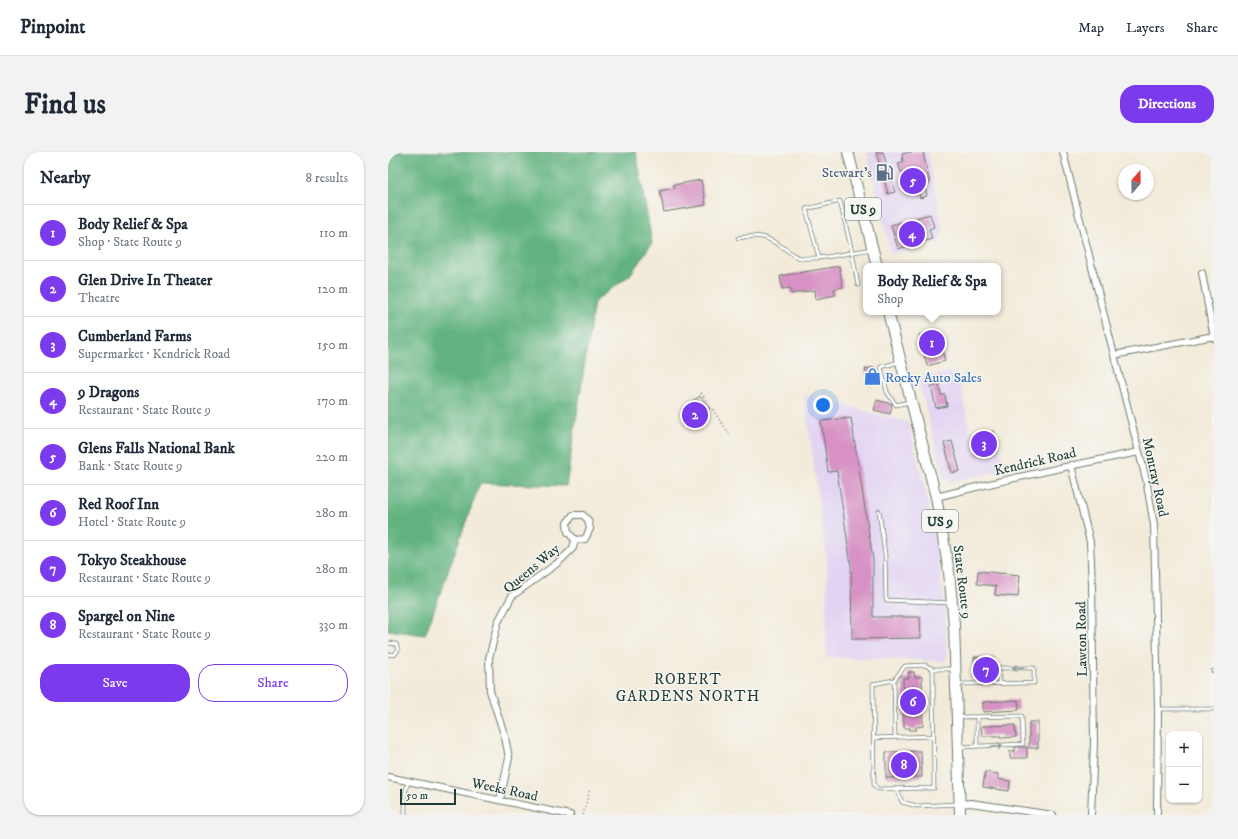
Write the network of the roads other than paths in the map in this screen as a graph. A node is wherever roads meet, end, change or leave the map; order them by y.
1 (848, 152) edge
2 (1063, 152) edge
3 (738, 238) dead end
4 (873, 249) junction
5 (852, 252) junction
6 (819, 258) junction
7 (876, 263) edge
8 (1202, 273) dead end
9 (858, 285) dead end
10 (889, 315) edge
11 (1214, 337) edge
12 (1114, 355) junction
13 (901, 362) junction
14 (911, 401) junction
15 (1139, 452) junction
16 (1071, 465) junction
17 (936, 498) junction
18 (879, 510) dead end
19 (575, 540) junction
20 (952, 603) junction
21 (388, 644) edge
22 (388, 654) edge
23 (956, 669) junction
24 (933, 670) junction
25 (894, 680) junction
26 (999, 683) junction
27 (957, 684) junction
28 (1158, 709) junction
29 (1214, 709) edge
30 (958, 717) junction
31 (977, 717) junction
32 (934, 736) junction
33 (895, 737) junction
34 (874, 738) junction
35 (977, 746) junction
36 (958, 747) junction
37 (388, 777) edge
38 (408, 781) junction
39 (897, 789) junction
40 (500, 800) junction
41 (960, 804) junction
42 (405, 815) edge
43 (570, 815) edge
44 (960, 815) edge
45 (1053, 815) edge
46 (1091, 815) edge
47 (1157, 815) edge

1 - 4 main road, US 9
2 - 12 street, Montray Road
3 - 6 lane
4 - 5 lane
4 - 7 main road, US 9
5 - 6 lane
5 - 6 lane
5 - 9 lane
8 - 11 street
10 - 13 main road, State Route 9 / US 9
11 - 12 street
12 - 15 street, Montray Road
13 - 14 main road, State Route 9 / US 9
13 - 14 lane
14 - 17 main road, State Route 9 / US 9
15 - 16 street, Kendrick Road
15 - 28 street, Montray Road
16 - 17 street, Kendrick Road
16 - 46 street, Lawton Road
17 - 20 main road, State Route 9 / US 9
18 - 20 lane
19 - 19 street, Queens Way
19 - 40 street, Queens Way
20 - 23 main road, State Route 9 / US 9
21 - 22 lane
23 - 24 lane
23 - 27 main road, State Route 9 / US 9
24 - 25 lane
24 - 32 lane
25 - 33 lane
25 - 34 lane
26 -> 26 lane
26 - 27 lane
27 - 30 main road, State Route 9 / US 9
28 - 29 lane
28 - 47 street, Montray Road
30 - 31 lane
30 - 36 main road, State Route 9 / US 9
31 - 35 lane
35 -> 31 lane
32 - 33 lane
32 - 39 lane
33 - 34 lane
34 - 39 lane
35 - 36 lane
36 - 41 main road, State Route 9 / US 9
37 - 38 street, Weeks Road
38 - 40 street, Weeks Road
38 - 42 lane
39 - 41 lane
40 - 43 street, Weeks Road
41 - 44 main road, State Route 9 / US 9
41 - 45 street

